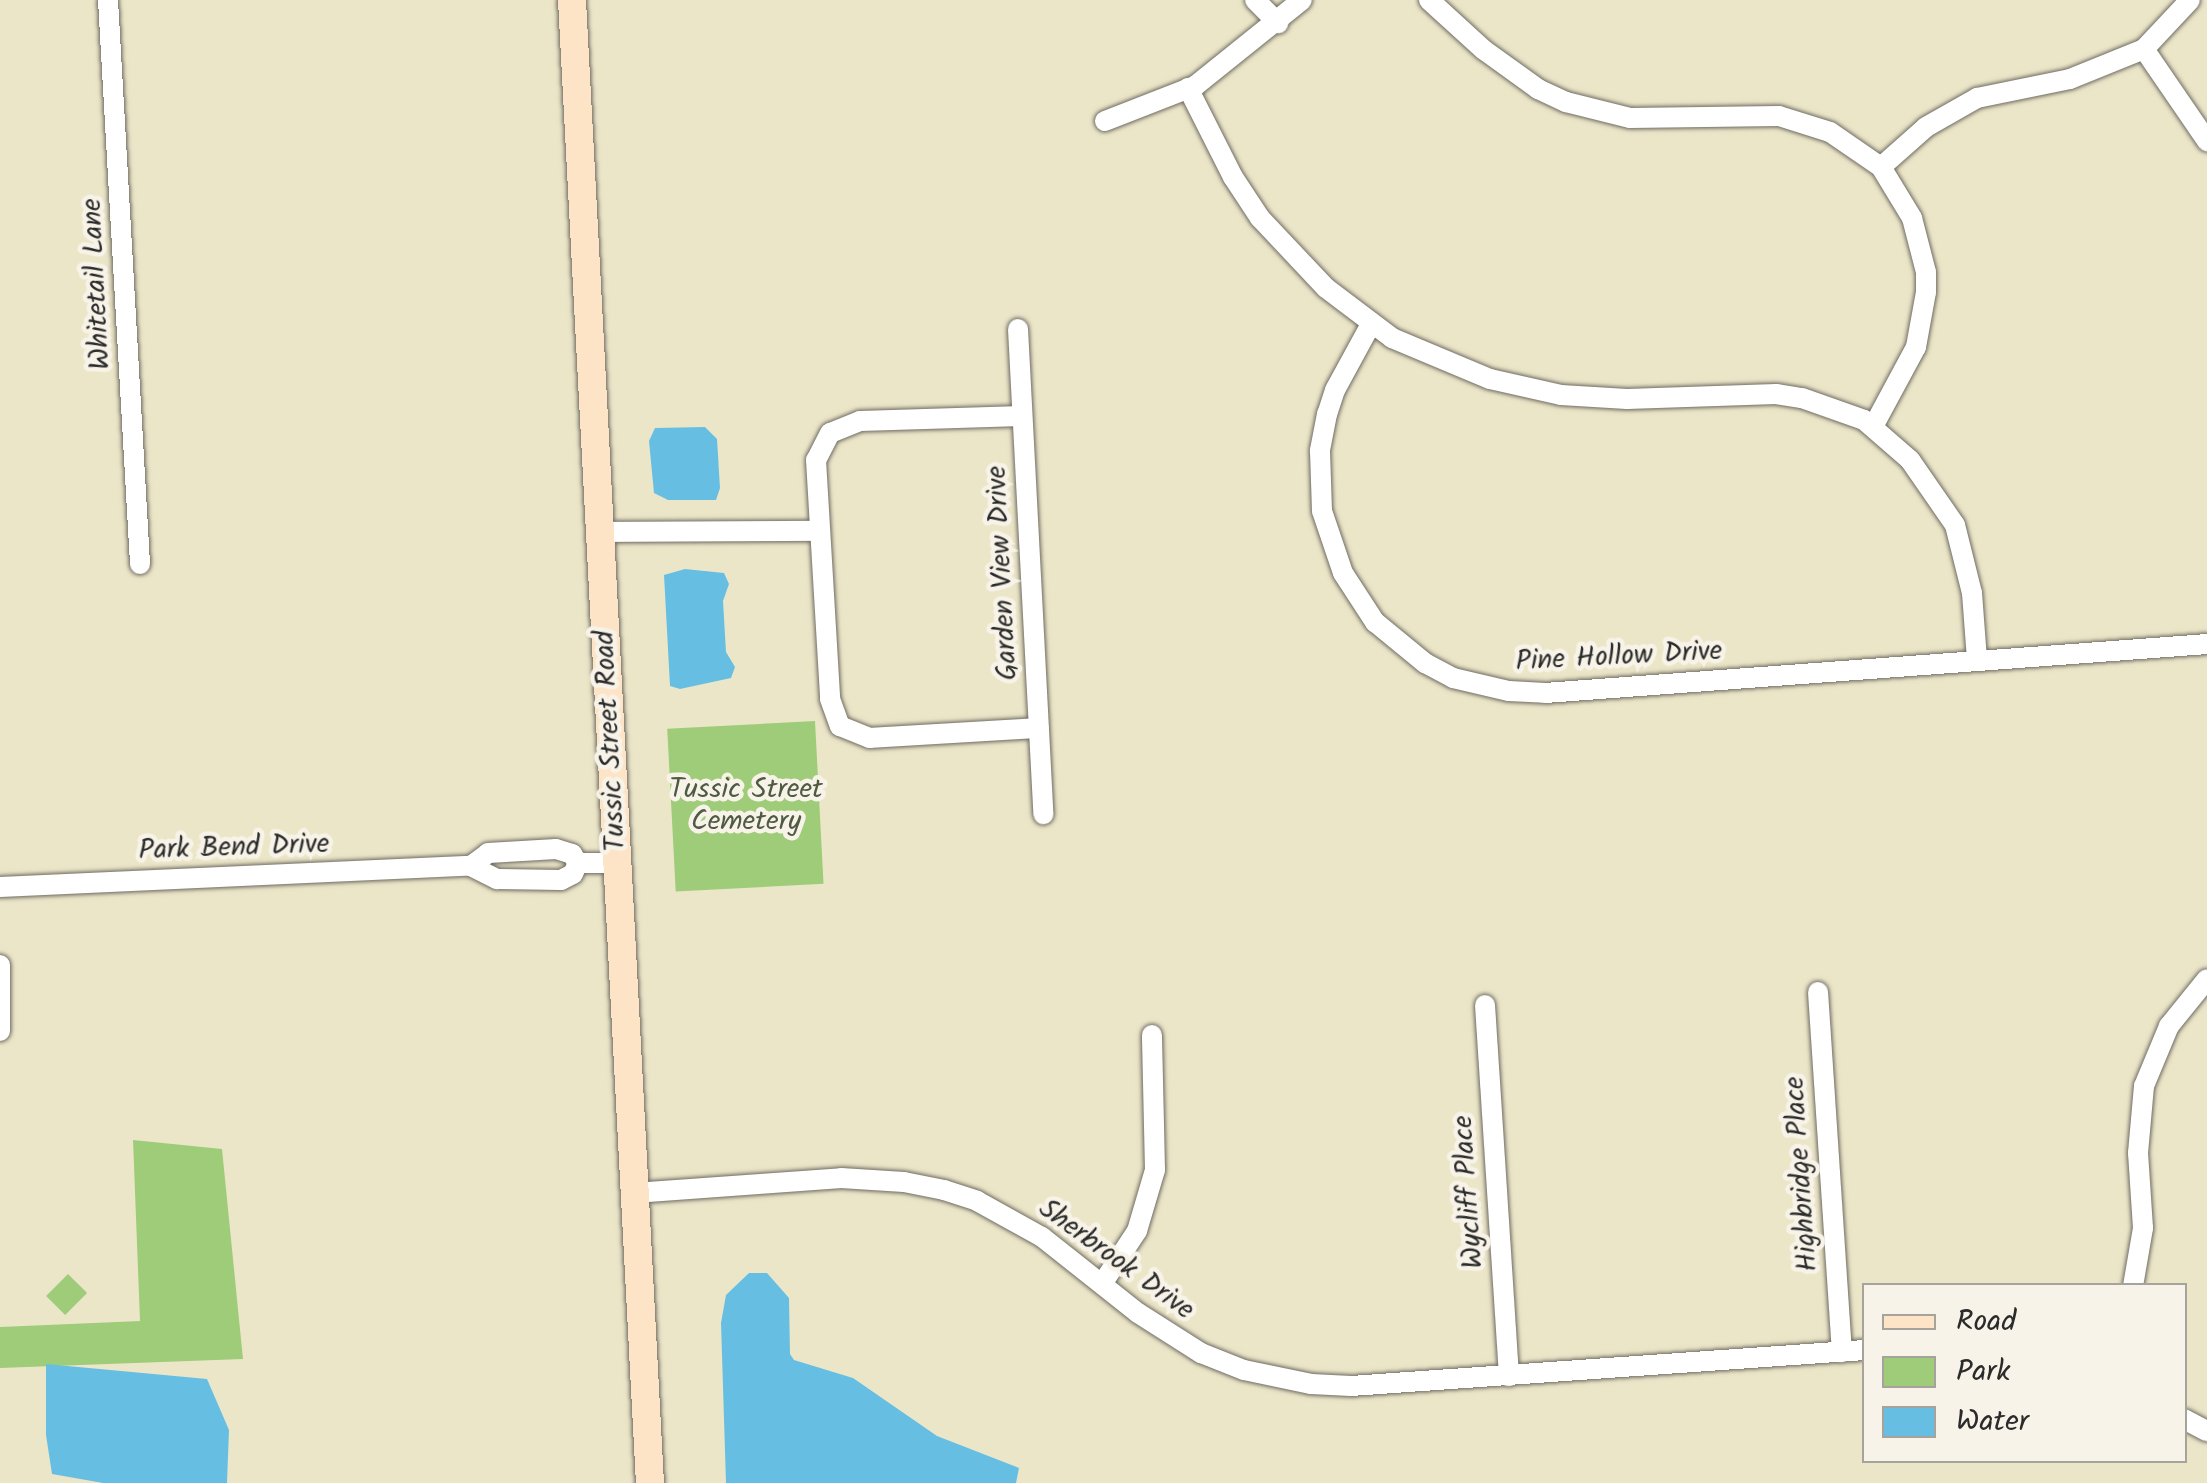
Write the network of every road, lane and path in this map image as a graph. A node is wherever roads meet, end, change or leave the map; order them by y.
1 (108, 0) edge
2 (572, 0) edge
3 (1256, 0) edge
4 (1302, 0) edge
5 (1429, 0) edge
6 (2190, 0) edge
7 (1278, 23) junction
8 (2144, 49) junction
9 (1188, 88) junction
10 (1105, 121) dead end
11 (2207, 141) edge
12 (1880, 167) junction
13 (1371, 324) junction
14 (1018, 329) dead end
15 (1022, 416) junction
16 (1873, 427) junction
17 (820, 531) junction
18 (601, 532) junction
19 (140, 564) dead end
20 (2207, 644) edge
21 (1977, 660) junction
22 (1039, 728) junction
23 (1044, 814) dead end
24 (578, 863) junction
25 (617, 863) junction
26 (471, 866) junction
27 (0, 887) edge
28 (0, 965) edge
29 (2207, 980) edge
30 (1818, 992) dead end
31 (1484, 1006) dead end
32 (0, 1031) edge
33 (1152, 1035) dead end
34 (634, 1193) junction
35 (2134, 1283) edge
36 (1102, 1284) junction
37 (1862, 1350) edge
38 (1842, 1352) junction
39 (1509, 1376) junction
40 (650, 1483) edge

1 - 19 street, Whitetail Lane
2 - 18 main road, Tussic Street Road
3 - 7 street
4 - 7 street
5 - 12 street
6 - 8 street
7 - 9 street
8 - 11 street
8 - 12 street
9 - 10 street
9 - 13 street
12 - 16 street
13 - 16 street
13 - 21 street, Pine Hollow Drive
14 - 15 street, Garden View Drive
15 - 17 street
15 - 22 street, Garden View Drive
16 - 21 street
17 - 18 street
17 - 22 street
18 - 25 main road, Tussic Street Road
20 - 21 street, Pine Hollow Drive
22 - 23 street, Garden View Drive
24 - 25 street, Park Bend Drive
24 - 26 street, Park Bend Drive
24 - 26 street, Park Bend Drive
25 - 34 main road, Tussic Street Road
26 - 27 street, Park Bend Drive
28 - 32 street
29 - 35 street
30 - 38 street, Highbridge Place
31 - 39 street, Wycliff Place
33 - 36 street
34 - 36 street, Sherbrook Drive
34 - 40 main road, Tussic Street Road
36 - 39 street, Sherbrook Drive
37 - 38 street, Sherbrook Drive
38 - 39 street, Sherbrook Drive

